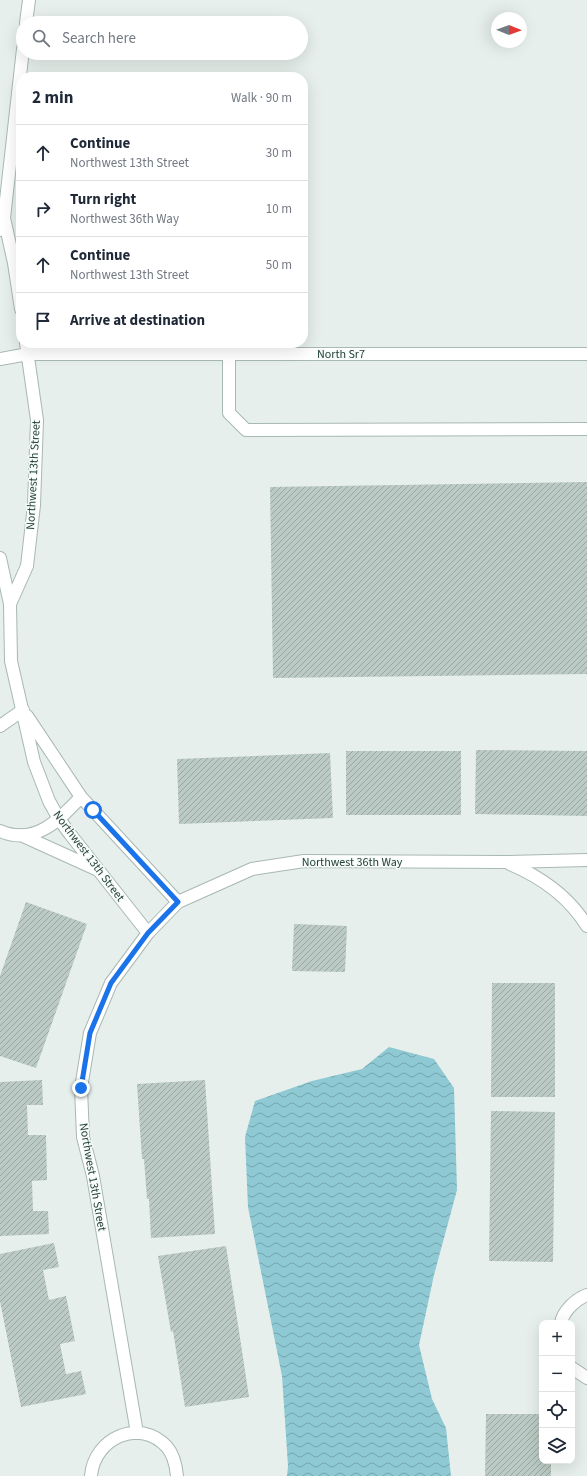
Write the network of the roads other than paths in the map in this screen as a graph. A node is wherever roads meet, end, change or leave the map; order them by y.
1 (28, 0) edge
2 (27, 16) edge
3 (22, 60) edge
4 (20, 72) edge
5 (16, 111) edge
6 (4, 218) junction
7 (0, 230) edge
8 (16, 276) edge
9 (27, 349) edge
10 (229, 354) junction
11 (587, 354) edge
12 (0, 359) edge
13 (587, 429) edge
14 (0, 558) edge
15 (10, 604) junction
16 (23, 710) junction
17 (0, 726) edge
18 (81, 797) junction
19 (59, 819) junction
20 (0, 831) edge
21 (20, 835) junction
22 (587, 860) edge
23 (505, 862) junction
24 (97, 869) junction
25 (178, 902) junction
26 (587, 926) edge
27 (148, 933) junction
28 (587, 1295) edge
29 (561, 1320) edge
30 (575, 1370) edge
31 (587, 1378) edge
32 (136, 1433) junction
33 (91, 1476) edge
34 (177, 1476) edge

1 - 2 street
3 - 4 street
5 - 6 street
6 - 7 street
6 - 8 street
9 - 10 street, North Sr7
9 - 12 street, North Sr7
9 - 15 street, Northwest 13th Street
10 - 11 street, North Sr7
10 - 13 street
14 - 15 street, Northwest 13th Street
15 - 16 street, Northwest 13th Street
16 - 17 street
16 - 18 street, Northwest 13th Street
16 - 19 street, Northwest 13th Street
18 - 19 street
18 - 25 street, Northwest 13th Street
19 - 21 street
19 - 24 street, Northwest 13th Street
20 - 21 street
21 - 24 street
22 - 23 street, Northwest 36th Way
23 - 25 street, Northwest 36th Way
23 - 26 street, Northwest 36th Way
24 - 27 street, Northwest 13th Street
25 - 27 street, Northwest 36th Way
27 - 32 street, Northwest 13th Street
28 - 29 street
30 - 31 street
32 - 33 street
32 - 34 street

